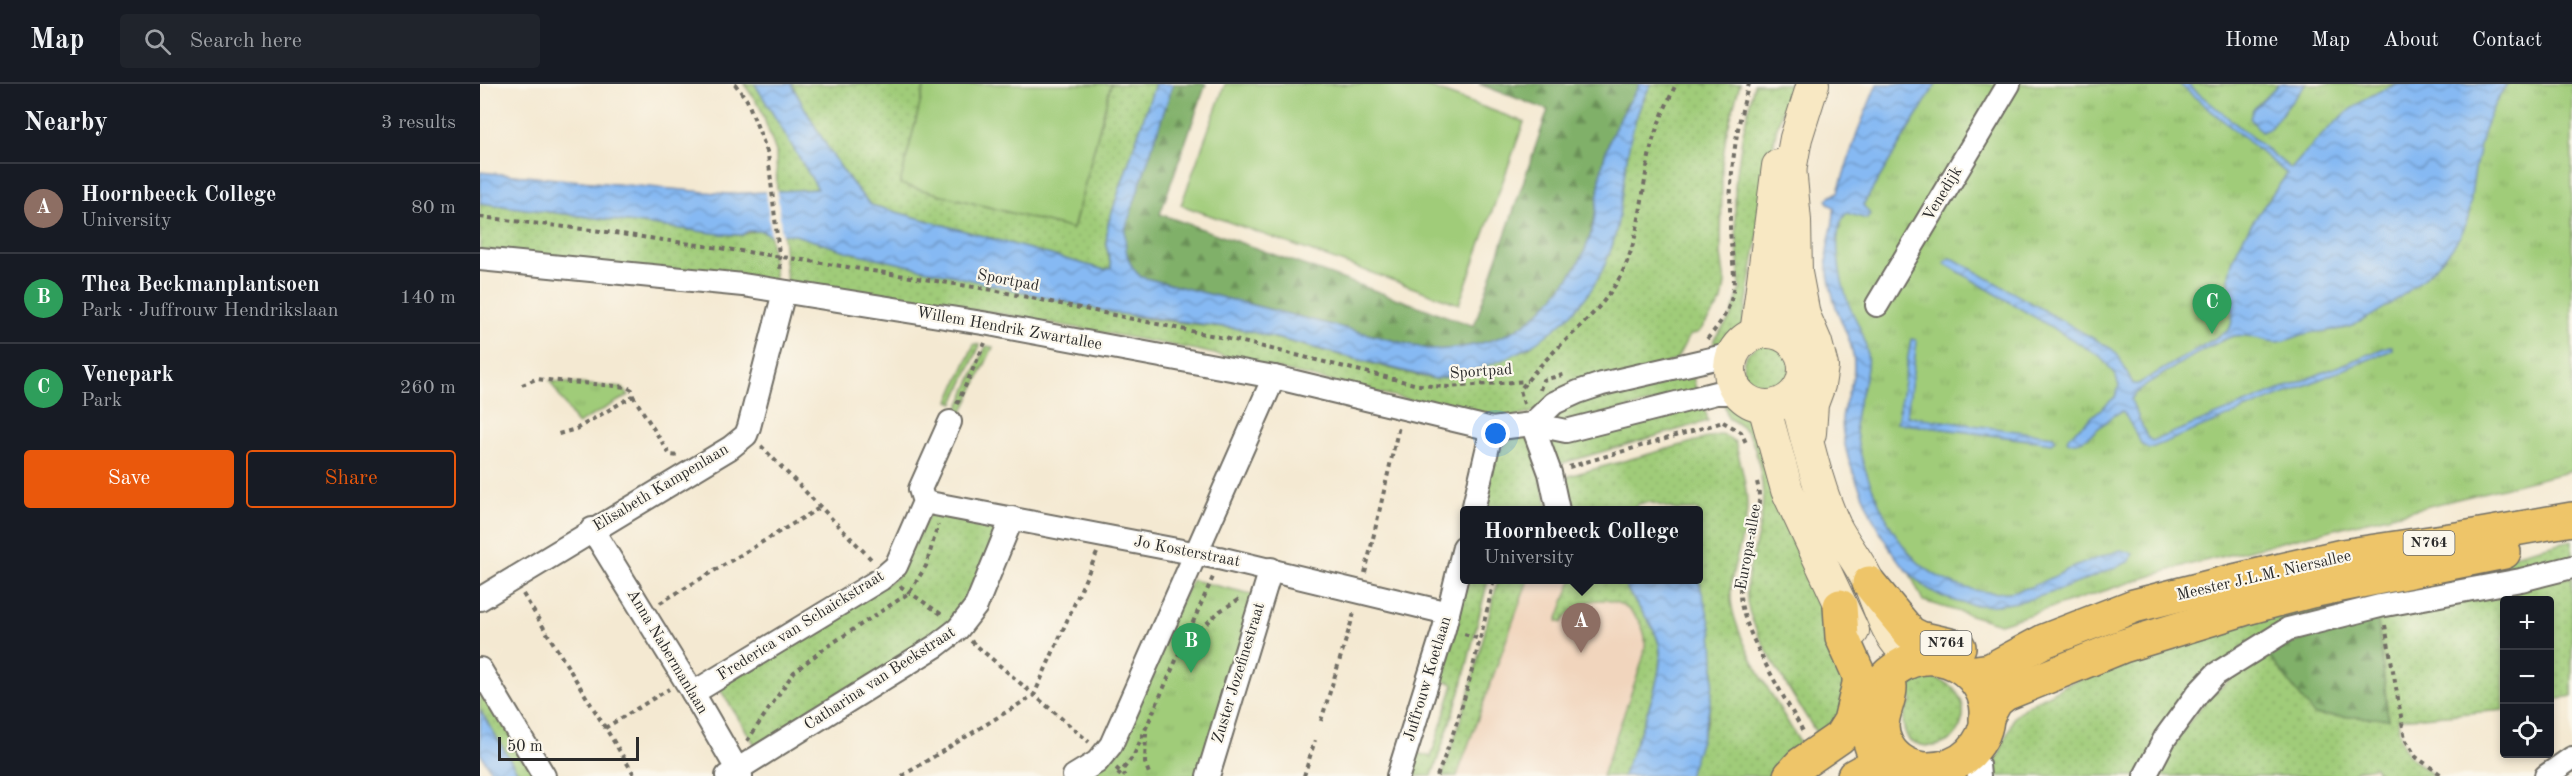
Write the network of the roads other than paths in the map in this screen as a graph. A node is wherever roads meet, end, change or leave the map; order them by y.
1 (1800, 84) edge
2 (1813, 84) edge
3 (2008, 84) edge
4 (1790, 167) junction
5 (480, 259) edge
6 (784, 292) junction
7 (1877, 305) dead end
8 (1771, 335) junction
9 (1720, 347) junction
10 (1274, 377) junction
11 (1795, 395) junction
12 (1751, 400) junction
13 (950, 422) road end
14 (1532, 424) junction
15 (1492, 429) junction
16 (1810, 447) junction
17 (933, 503) junction
18 (1474, 506) edge
19 (1557, 506) edge
20 (1012, 518) junction
21 (2572, 519) edge
22 (592, 529) junction
23 (2572, 532) edge
24 (1197, 554) junction
25 (1460, 563) edge
26 (2572, 567) edge
27 (1265, 568) junction
28 (1869, 583) junction
29 (480, 599) edge
30 (1840, 606) junction
31 (1448, 613) junction
32 (2044, 641) junction
33 (1918, 659) junction
34 (480, 669) edge
35 (1969, 673) junction
36 (1882, 682) junction
37 (689, 686) junction
38 (1867, 725) junction
39 (1980, 752) edge
40 (2572, 758) edge
41 (1884, 770) edge
42 (735, 774) edge
43 (544, 776) edge
44 (1074, 776) edge
45 (1208, 776) edge
46 (1398, 776) edge
47 (1790, 776) edge
48 (1804, 776) edge
49 (2145, 776) edge
50 (2546, 776) edge

1 - 8 main road
2 - 4 main road
3 - 7 street, Venedijk
4 - 8 main road
4 - 16 main road
5 - 6 street, Willem Hendrik Zwartallee
6 - 10 street, Willem Hendrik Zwartallee
6 - 22 street, Elisabeth Kampenlaan
8 - 9 main road
8 - 11 main road
9 - 12 main road
9 - 14 street
10 - 15 street, Willem Hendrik Zwartallee
10 - 24 street
11 - 12 main road
11 - 16 main road
12 - 14 street, Willem Hendrik Zwartallee
12 - 30 main road
13 - 17 street, Frederica van Schaickstraat
14 - 15 street, Willem Hendrik Zwartallee
14 - 19 street
15 - 18 street
16 - 28 main road
17 - 20 street, Jo Kosterstraat
17 - 37 street, Frederica van Schaickstraat
20 - 24 street, Jo Kosterstraat
20 - 42 street, Catharina van Beekstraat
21 - 32 main road, Meester J.L.M. Niersallee / N764
22 - 29 street, Elisabeth Kampenlaan
22 - 37 street, Anna Nabermanlaan
23 - 39 main road, Meester J.L.M. Niersallee / N764
24 - 27 street, Jo Kosterstraat
24 - 44 street
25 - 31 street, Juffrouw Koetlaan
26 - 49 street
27 - 31 street, Jo Kosterstraat
27 - 45 street, Zuster Jozefinestraat
28 - 32 main road, N764
28 - 33 main road
30 - 36 main road
30 - 47 main road
31 - 46 street, Juffrouw Koetlaan
32 - 35 main road, Meester J.L.M. Niersallee / N764
33 - 35 main road, N764
33 - 36 main road, N764
34 - 43 street
35 - 39 main road, N764
36 - 38 main road
36 - 41 main road
37 - 42 street, Anna Nabermanlaan
38 - 41 main road
38 - 48 main road
39 - 41 main road, N764
40 - 50 street

